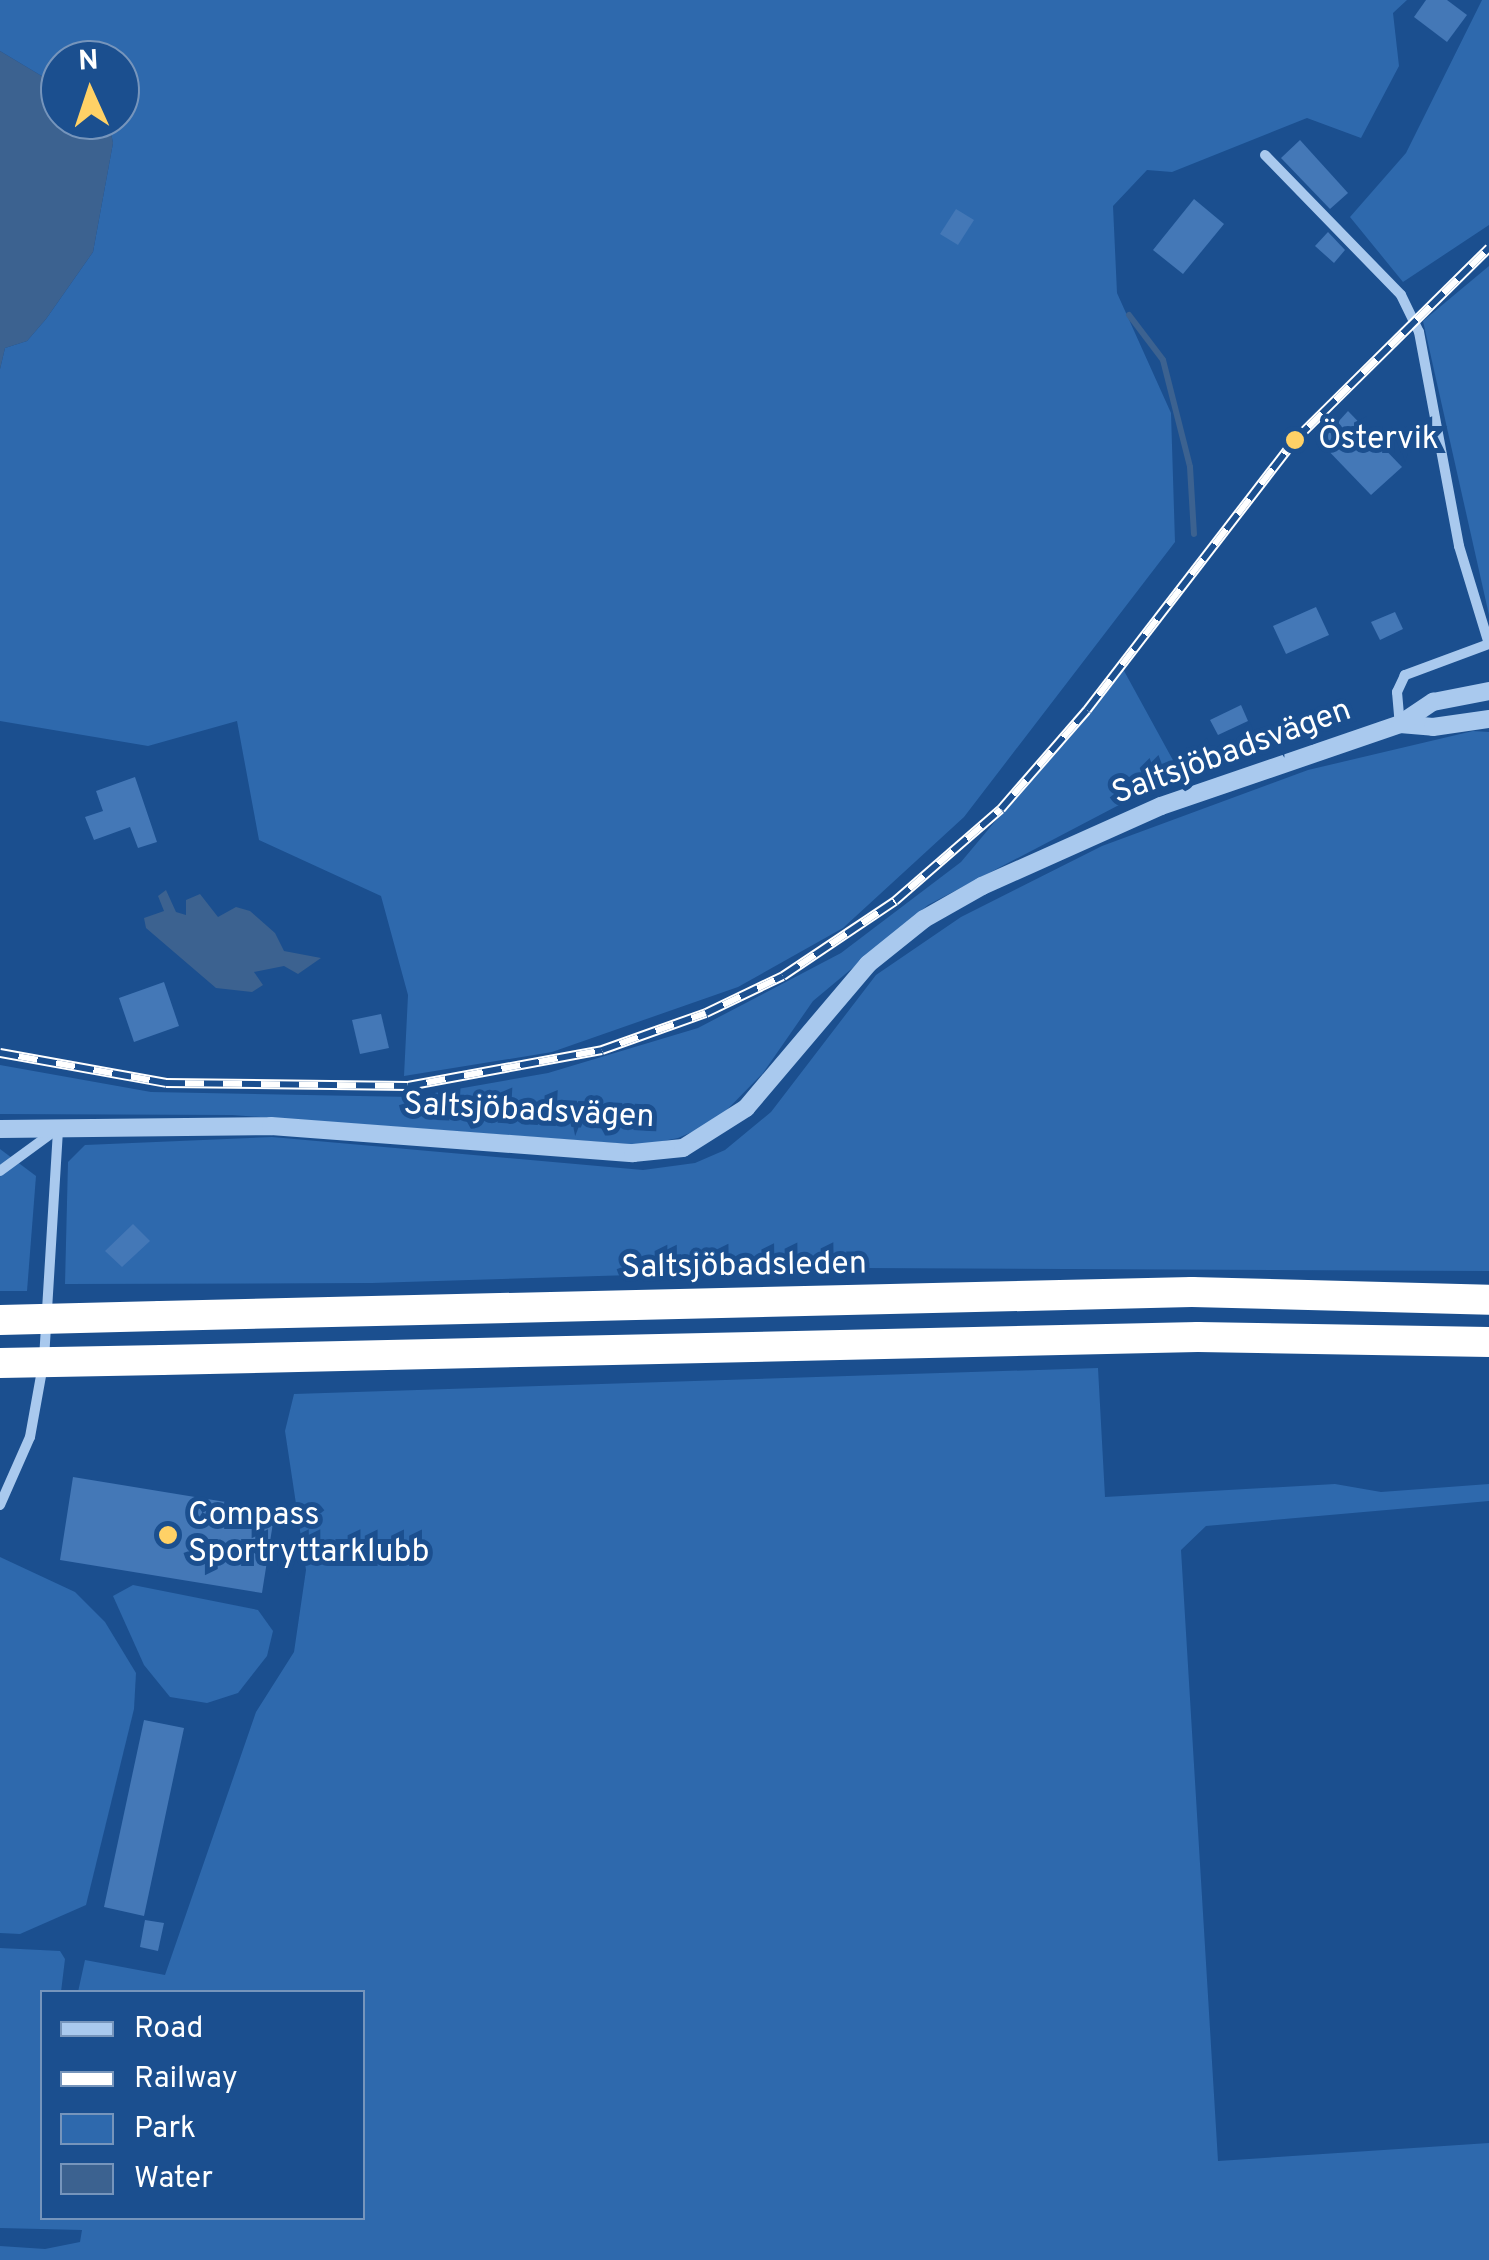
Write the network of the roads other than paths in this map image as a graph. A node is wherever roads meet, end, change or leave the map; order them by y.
1 (1265, 155) dead end
2 (1489, 691) edge
3 (1489, 719) edge
4 (1400, 724) junction
5 (58, 1128) junction
6 (0, 1130) edge
7 (0, 1171) edge
8 (1489, 1300) edge
9 (0, 1320) edge
10 (1489, 1342) edge
11 (0, 1364) edge
12 (0, 1504) edge

1 - 4 street
2 - 4 street, Saltsjöbadsvägen
3 - 4 street, Saltsjöbadsvägen
4 - 5 street, Saltsjöbadsvägen
5 - 6 street, Saltsjöbadsvägen
5 - 7 street
5 - 12 street
8 - 9 highway, Saltsjöbadsleden, bridge
10 - 11 highway, bridge

